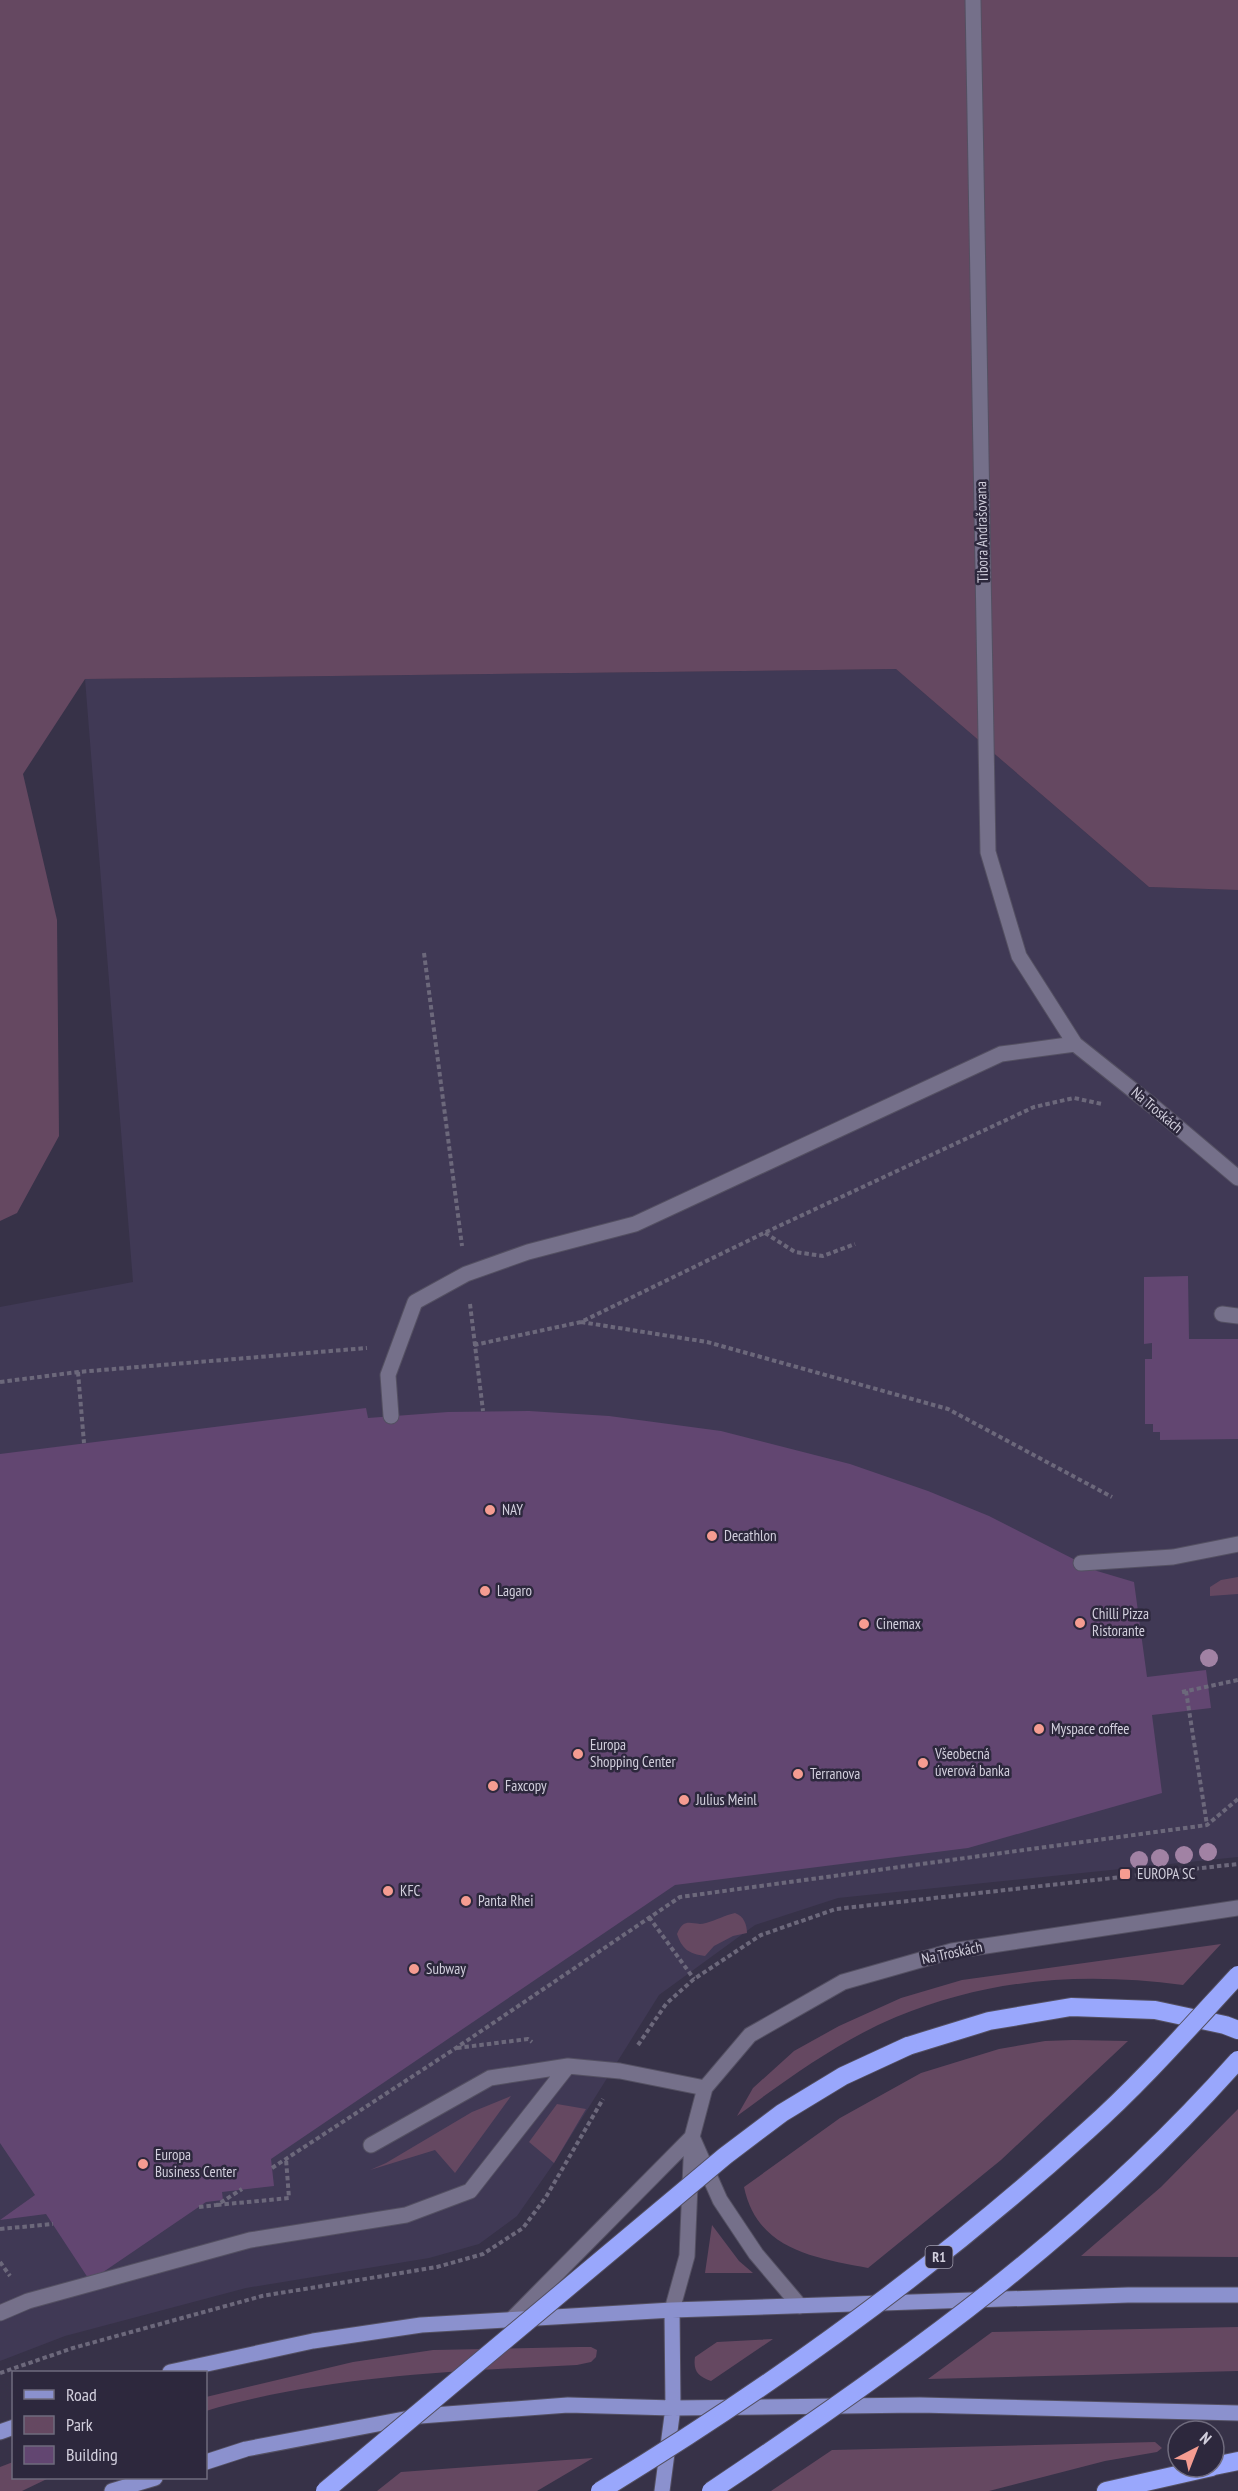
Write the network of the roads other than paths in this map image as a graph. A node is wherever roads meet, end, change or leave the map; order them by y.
1 (973, 0) edge
2 (1075, 1044) junction
3 (1238, 1178) edge
4 (1222, 1314) dead end
5 (1238, 1316) edge
6 (391, 1416) dead end
7 (1238, 1544) edge
8 (1081, 1563) dead end
9 (1238, 1908) edge
10 (1238, 1975) edge
11 (1238, 2030) edge
12 (1238, 2060) edge
13 (568, 2066) junction
14 (705, 2088) junction
15 (692, 2137) junction
16 (370, 2145) dead end
17 (1238, 2295) edge
18 (800, 2306) junction
19 (672, 2310) junction
20 (0, 2313) edge
21 (512, 2319) junction
22 (179, 2371) edge
23 (672, 2408) junction
24 (1238, 2413) edge
25 (207, 2462) edge
26 (1166, 2478) edge
27 (152, 2479) edge
28 (112, 2491) edge
29 (325, 2491) edge
30 (600, 2491) edge
31 (662, 2491) edge
32 (711, 2491) edge
33 (1106, 2491) edge

1 - 2 street, Tibora Andrašovana
2 - 3 street, Na Troskách
2 - 6 street
4 - 5 street
7 - 8 street
9 - 14 street, Na Troskách
10 - 30 highway, R1, bridge
11 - 29 highway, bridge
12 - 32 highway, bridge
13 - 14 street
13 - 16 street
13 - 20 street
14 - 15 street
15 - 18 street
15 - 19 street
15 - 21 street
17 - 18 main road
18 - 19 main road
19 - 21 main road
19 - 23 main road
21 - 22 main road
23 - 24 main road
23 - 25 main road
23 - 31 main road
26 - 33 highway
27 - 28 main road

